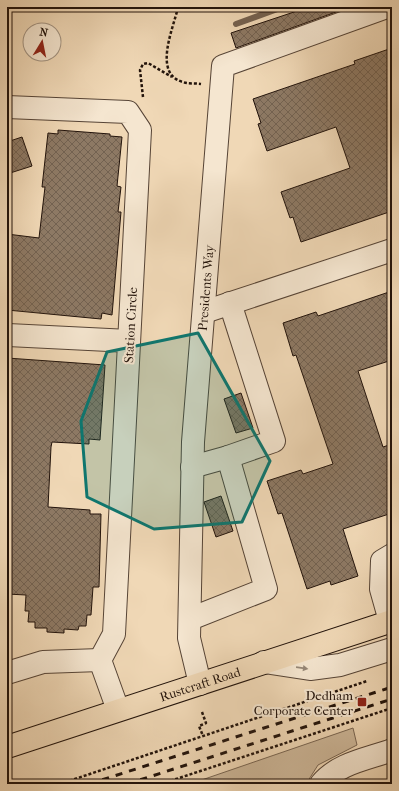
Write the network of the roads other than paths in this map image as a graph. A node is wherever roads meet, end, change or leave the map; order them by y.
1 (387, 7) edge
2 (7, 107) edge
3 (392, 250) edge
4 (230, 303) junction
5 (204, 312) junction
6 (8, 335) edge
7 (129, 341) junction
8 (228, 457) junction
9 (192, 467) junction
10 (392, 555) edge
11 (190, 619) junction
12 (391, 621) edge
13 (392, 649) edge
14 (100, 660) junction
15 (264, 662) junction
16 (7, 673) edge
17 (200, 684) junction
18 (118, 710) junction
19 (7, 747) edge
20 (392, 750) edge
21 (321, 784) edge

1 - 5 lane, Presidents Way
2 - 7 lane, Station Circle
3 - 4 lane
4 - 5 lane
4 - 8 lane
5 - 9 lane, Presidents Way
6 - 7 lane
7 - 14 lane, Station Circle
8 - 9 lane
8 - 11 lane
9 - 11 lane, Presidents Way
10 - 12 lane
11 - 17 lane, Presidents Way
12 - 15 main road, Rustcraft Road
15 -> 13 lane
14 - 16 lane
14 - 18 lane
15 - 17 main road, Rustcraft Road
17 - 18 main road, Rustcraft Road
18 - 19 main road, Rustcraft Road
20 - 21 lane

